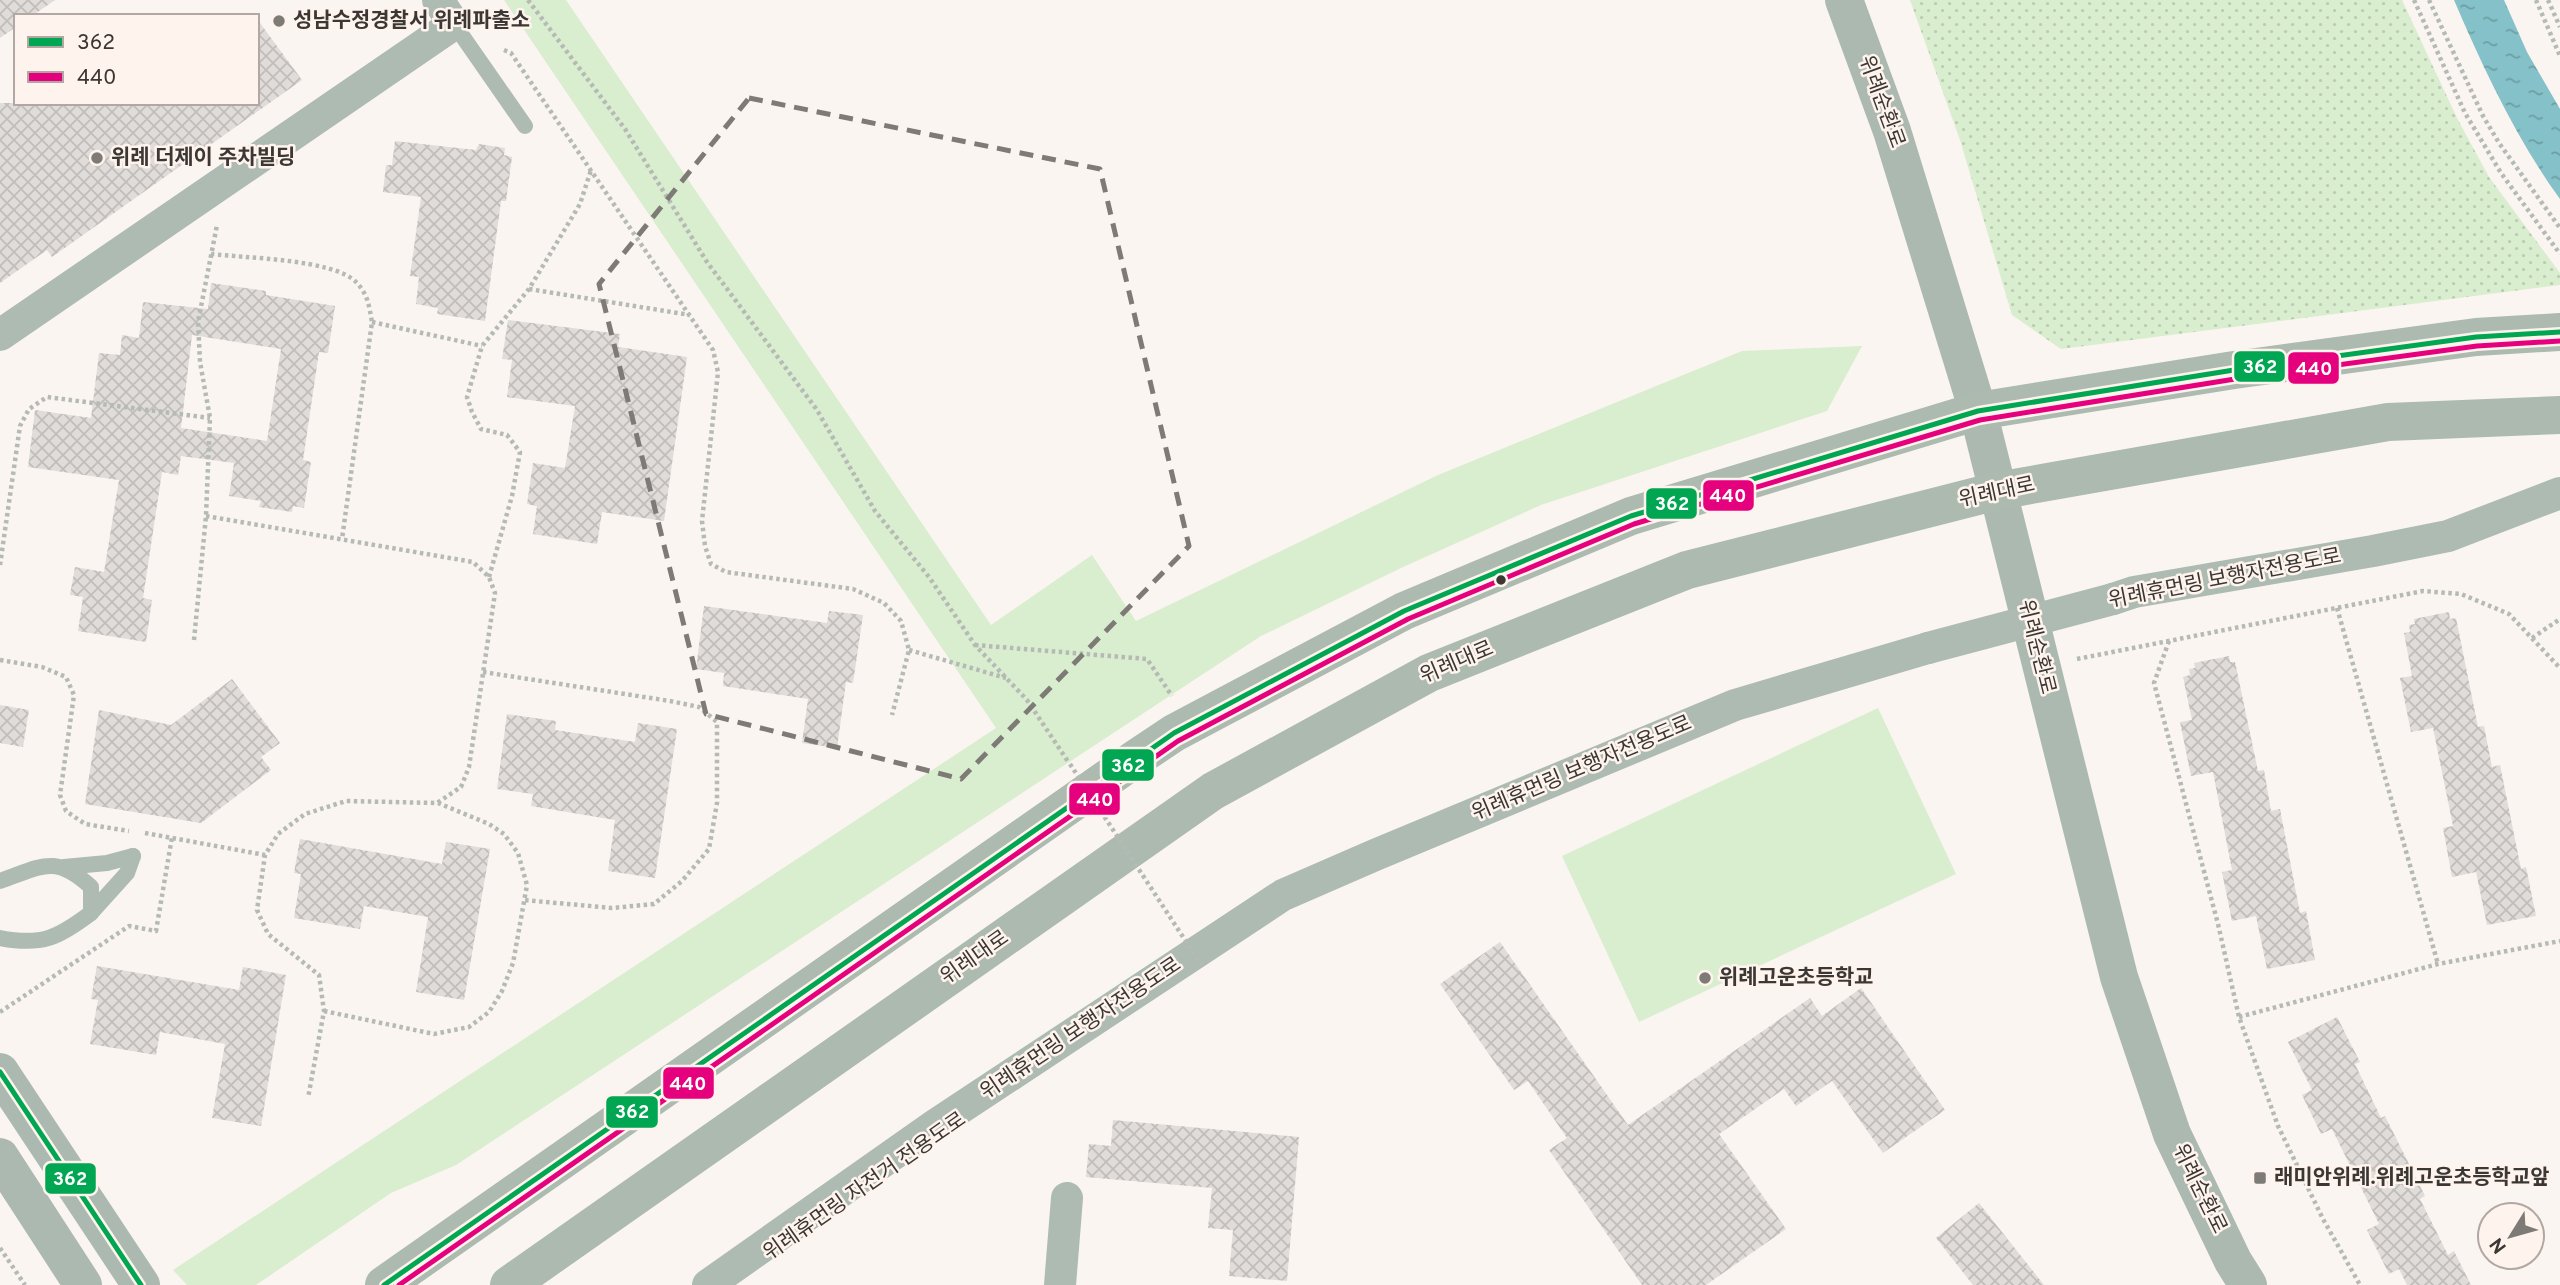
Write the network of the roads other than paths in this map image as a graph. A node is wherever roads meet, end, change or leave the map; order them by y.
1 (1844, 0) edge
2 (446, 12) edge
3 (525, 126) dead end
4 (2548, 333) edge
5 (0, 335) edge
6 (1978, 411) junction
7 (2560, 415) edge
8 (1997, 491) junction
9 (2560, 493) edge
10 (64, 867) junction
11 (0, 881) edge
12 (91, 913) junction
13 (0, 938) edge
14 (0, 1072) edge
15 (0, 1157) edge
16 (1067, 1198) dead end
17 (83, 1285) edge
18 (141, 1285) edge
19 (384, 1285) edge
20 (509, 1285) edge
21 (708, 1285) edge
22 (1060, 1285) edge
23 (2248, 1285) edge

1 - 6 street, 위례순환로
2 - 3 lane
2 - 5 street
4 - 6 main road
6 - 8 street, 위례순환로
6 - 19 main road
7 - 8 main road, 위례대로
8 - 20 main road, 위례대로
8 - 23 street, 위례순환로
9 - 21 street, 위례휴먼링 보행자전용도로, bridge
10 - 11 lane
10 - 12 lane
10 - 12 lane
12 - 13 lane
14 - 18 street
15 - 17 street
16 - 22 street

